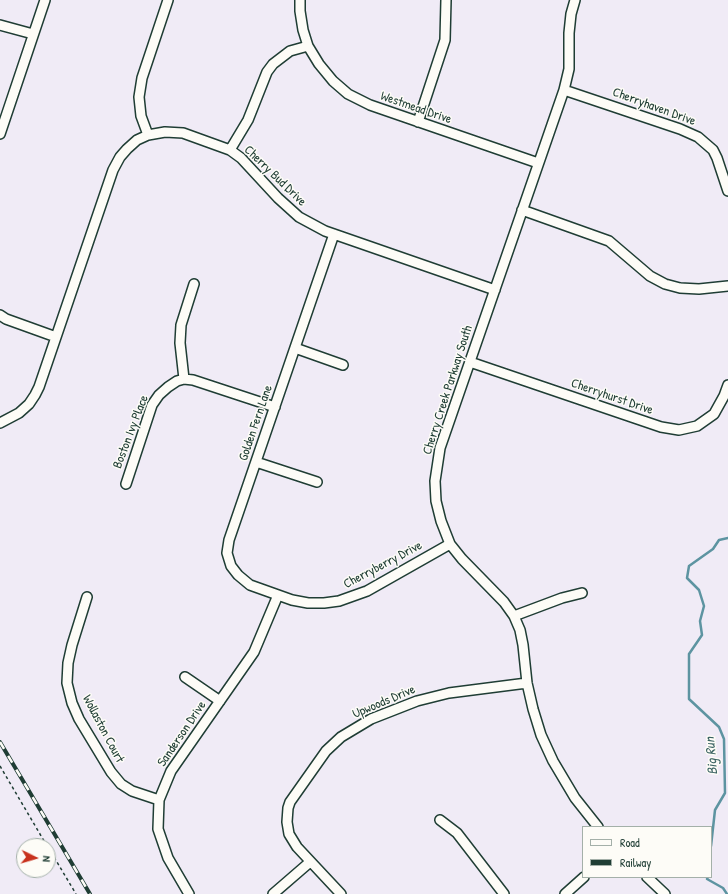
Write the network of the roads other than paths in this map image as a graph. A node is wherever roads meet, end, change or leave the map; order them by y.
1 (45, 0) edge
2 (168, 0) edge
3 (300, 0) edge
4 (446, 0) edge
5 (575, 0) edge
6 (0, 25) edge
7 (33, 34) junction
8 (308, 46) junction
9 (564, 90) junction
10 (418, 122) junction
11 (0, 134) edge
12 (148, 135) junction
13 (230, 150) junction
14 (538, 163) junction
15 (728, 191) edge
16 (522, 210) junction
17 (334, 234) junction
18 (194, 284) dead end
19 (728, 286) edge
20 (494, 290) junction
21 (0, 315) edge
22 (56, 337) junction
23 (295, 348) junction
24 (470, 362) junction
25 (343, 365) dead end
26 (184, 379) junction
27 (728, 385) edge
28 (275, 407) junction
29 (0, 422) edge
30 (256, 462) junction
31 (317, 482) dead end
32 (126, 484) dead end
33 (450, 544) junction
34 (582, 593) dead end
35 (278, 595) junction
36 (87, 597) dead end
37 (514, 616) junction
38 (185, 677) dead end
39 (527, 683) junction
40 (220, 701) junction
41 (159, 800) junction
42 (440, 820) dead end
43 (597, 826) edge
44 (310, 862) junction
45 (583, 878) edge
46 (648, 878) edge
47 (189, 894) edge
48 (273, 894) edge
49 (341, 894) edge
50 (504, 894) edge
51 (565, 894) edge
52 (665, 894) edge

1 - 7 street
2 - 12 street
3 - 8 street, Westmead Drive
4 - 10 street
5 - 9 street, Cherry Creek Parkway South
6 - 7 street
7 - 11 street
8 - 10 street, Westmead Drive
8 - 13 street
9 - 14 street, Cherry Creek Parkway South
9 - 15 street, Cherryhaven Drive
10 - 14 street, Westmead Drive
12 - 13 street, Cherry Bud Drive
12 - 22 street, Cherry Bud Drive
13 - 17 street, Cherry Bud Drive
14 - 16 street, Cherry Creek Parkway South
16 - 19 street
16 - 20 street, Cherry Creek Parkway South
17 - 20 street, Cherry Bud Drive
17 - 23 street, Golden Fern Lane
18 - 26 street
20 - 24 street, Cherry Creek Parkway South
21 - 22 street
22 - 29 street, Cherry Bud Drive
23 - 25 street
23 - 28 street, Golden Fern Lane
24 - 27 street, Cherryhurst Drive
24 - 33 street, Cherry Creek Parkway South
26 - 28 street
26 - 32 street, Boston Ivy Place
28 - 30 street, Golden Fern Lane
30 - 31 street
30 - 35 street, Golden Fern Lane
33 - 35 street, Cherryberry Drive
33 - 37 street, Cherry Creek Parkway South
34 - 37 street
35 - 40 street, Sanderson Drive
36 - 41 street, Wollaston Court
37 - 39 street, Cherry Creek Parkway South
38 - 40 street
39 - 43 street, Cherry Creek Parkway South
39 - 44 street, Upwoods Drive
40 - 41 street, Sanderson Drive
41 - 47 street, Sanderson Drive
42 - 50 street
44 - 48 street
44 - 49 street
45 - 51 street
46 - 52 street

